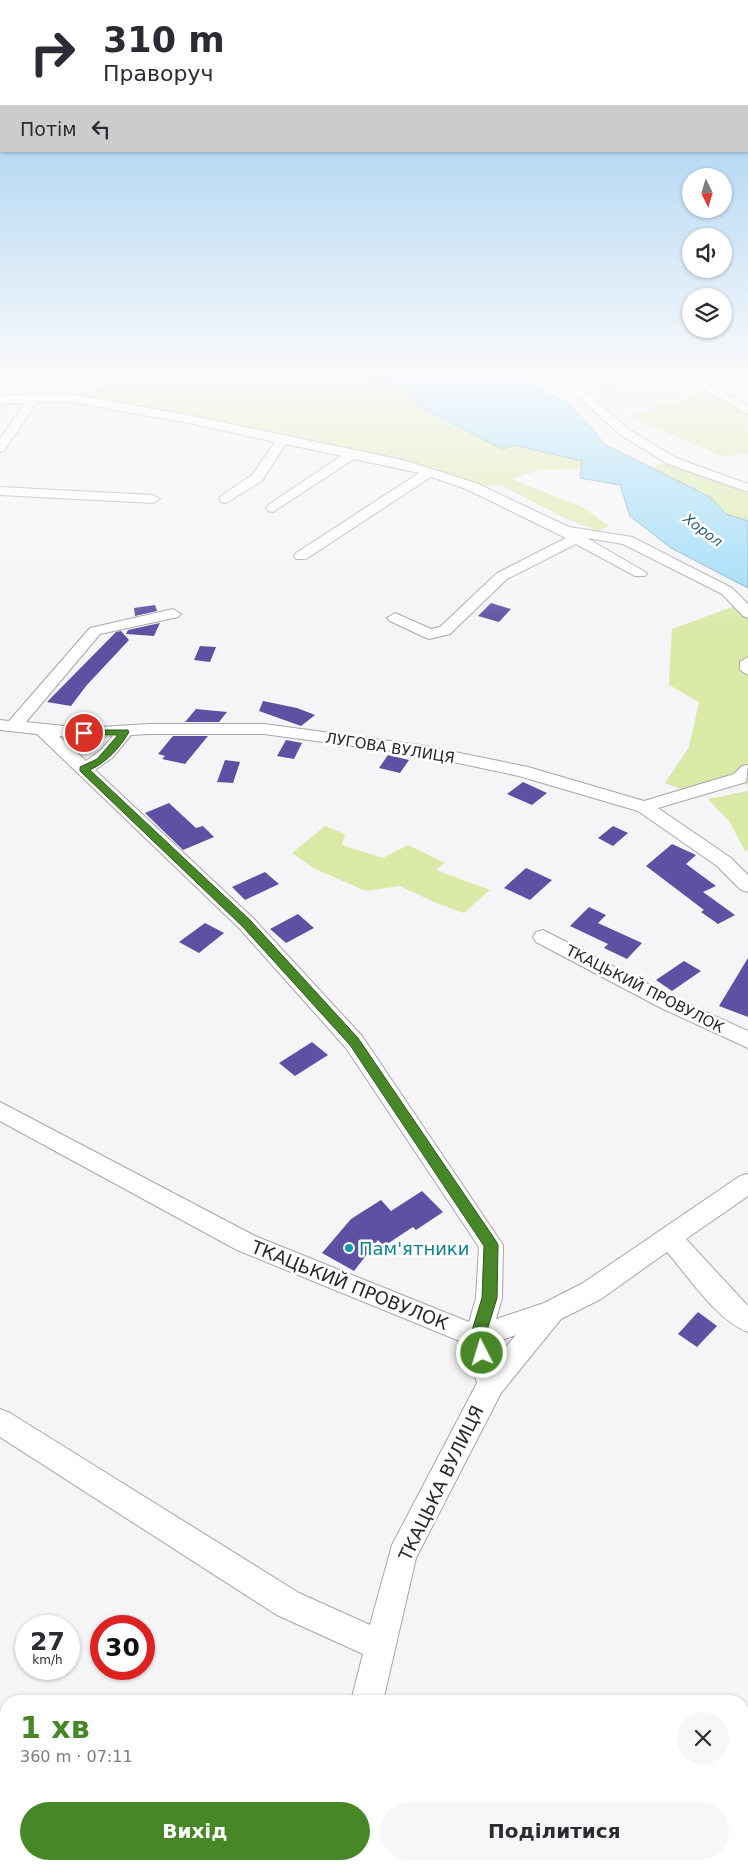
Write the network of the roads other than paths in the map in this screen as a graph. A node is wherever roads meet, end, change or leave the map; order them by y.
1 (271, 457) edge
2 (349, 457) edge
3 (364, 457) edge
4 (668, 457) edge
5 (430, 472) junction
6 (748, 488) edge
7 (0, 491) edge
8 (153, 499) dead end
9 (226, 499) dead end
10 (273, 508) dead end
11 (571, 535) junction
12 (301, 556) dead end
13 (640, 573) dead end
14 (748, 613) edge
15 (173, 614) dead end
16 (395, 618) dead end
17 (748, 662) edge
18 (748, 670) edge
19 (7, 725) edge
20 (41, 728) junction
21 (125, 732) junction
22 (84, 769) junction
23 (748, 770) edge
24 (644, 807) junction
25 (748, 886) edge
26 (542, 937) dead end
27 (748, 1040) edge
28 (0, 1111) edge
29 (748, 1183) edge
30 (670, 1238) junction
31 (552, 1311) junction
32 (748, 1321) edge
33 (478, 1337) junction
34 (491, 1384) junction
35 (0, 1422) edge
36 (380, 1646) junction
37 (368, 1695) edge

1 - 9 street
2 - 10 street
3 - 5 street
4 - 6 street
5 - 11 street
5 - 12 street
7 - 8 street
11 - 13 street
11 - 14 street
11 - 16 street
15 - 19 street
17 - 18 street
19 - 20 street, ЛУГОВА ВУЛИЦЯ
20 - 21 street, ЛУГОВА ВУЛИЦЯ
20 - 22 street
21 - 22 street
21 - 24 street, ЛУГОВА ВУЛИЦЯ
22 - 33 street
23 - 24 street
24 - 25 street, ЛУГОВА ВУЛИЦЯ
26 - 27 street, ТКАЦЬКИЙ ПРОВУЛОК
28 - 33 street, ТКАЦЬКИЙ ПРОВУЛОК
29 - 30 street
30 - 31 street
30 - 32 street
31 - 33 street
31 - 34 street, ТКАЦЬКА ВУЛИЦЯ
33 - 34 street
34 - 36 street, ТКАЦЬКА ВУЛИЦЯ
35 - 36 street
36 - 37 street, ТКАЦЬКА ВУЛИЦЯ

